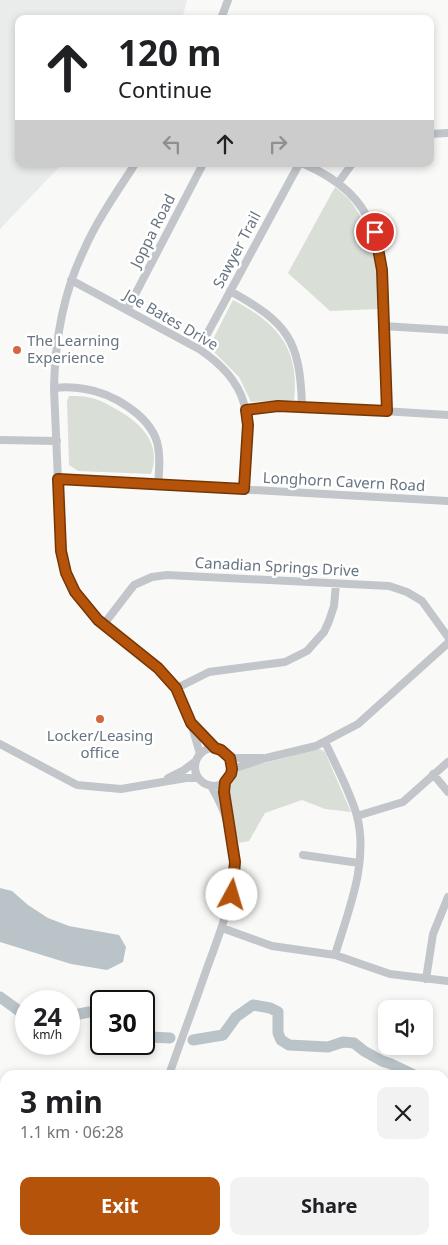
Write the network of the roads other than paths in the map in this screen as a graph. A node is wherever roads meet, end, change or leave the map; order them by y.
1 (228, 0) edge
2 (222, 15) edge
3 (448, 133) edge
4 (434, 134) edge
5 (133, 167) edge
6 (200, 167) edge
7 (297, 167) edge
8 (312, 167) edge
9 (350, 167) edge
10 (338, 183) junction
11 (71, 280) junction
12 (230, 291) junction
13 (127, 310) junction
14 (384, 326) junction
15 (448, 330) edge
16 (199, 349) junction
17 (54, 388) junction
18 (302, 406) junction
19 (246, 410) junction
20 (387, 411) junction
21 (448, 415) edge
22 (0, 440) edge
23 (56, 441) junction
24 (58, 479) junction
25 (158, 485) junction
26 (244, 489) junction
27 (448, 502) edge
28 (336, 584) junction
29 (104, 624) junction
30 (448, 638) edge
31 (448, 643) edge
32 (176, 688) junction
33 (191, 723) junction
34 (325, 742) junction
35 (0, 744) edge
36 (215, 748) junction
37 (198, 757) junction
38 (230, 758) junction
39 (266, 758) junction
40 (448, 762) edge
41 (232, 769) junction
42 (433, 774) junction
43 (198, 778) junction
44 (225, 782) junction
45 (157, 784) junction
46 (211, 786) junction
47 (448, 792) edge
48 (357, 816) junction
49 (229, 827) junction
50 (303, 856) dead end
51 (360, 863) junction
52 (448, 897) edge
53 (222, 928) junction
54 (335, 955) junction
55 (426, 978) junction
56 (448, 981) edge
57 (171, 1070) edge

1 - 2 street
3 - 4 street
5 - 11 street
6 - 13 street, Joppa Road
7 - 12 street, Sawyer Trail
8 - 10 street
9 - 10 street
10 - 14 street
11 - 13 street, Joe Bates Drive
11 - 17 street
12 - 16 street, Sawyer Trail
12 - 18 street
13 - 16 street, Joe Bates Drive
14 - 15 street
14 - 20 street
16 - 19 street, Joe Bates Drive
17 - 23 street
17 - 25 street
18 - 19 street
18 - 20 street
19 - 26 street, Joe Bates Drive
20 - 21 street
22 - 23 street
23 - 24 street
24 - 25 street, Longhorn Cavern Road
24 - 29 street
25 - 26 street, Longhorn Cavern Road
26 - 27 street, Longhorn Cavern Road
28 - 29 street, Canadian Springs Drive
28 - 30 street, Canadian Springs Drive
28 - 32 street
29 - 32 street
31 - 34 street
32 - 33 street
33 - 36 street
33 - 37 street
34 - 39 street
34 - 48 street
35 - 45 street
36 - 37 street
36 - 38 street
37 - 43 street
37 - 45 street
38 - 39 street
38 - 41 street
39 - 41 street
40 - 42 street
41 - 44 street
42 - 47 street
42 - 48 street
43 - 45 street
43 - 46 street
44 - 46 street
44 - 49 street
46 - 49 street
48 - 51 street
49 - 53 street
50 - 51 street
51 - 54 street
52 - 55 street
53 - 54 street
53 - 57 street
54 - 55 street
55 - 56 street

